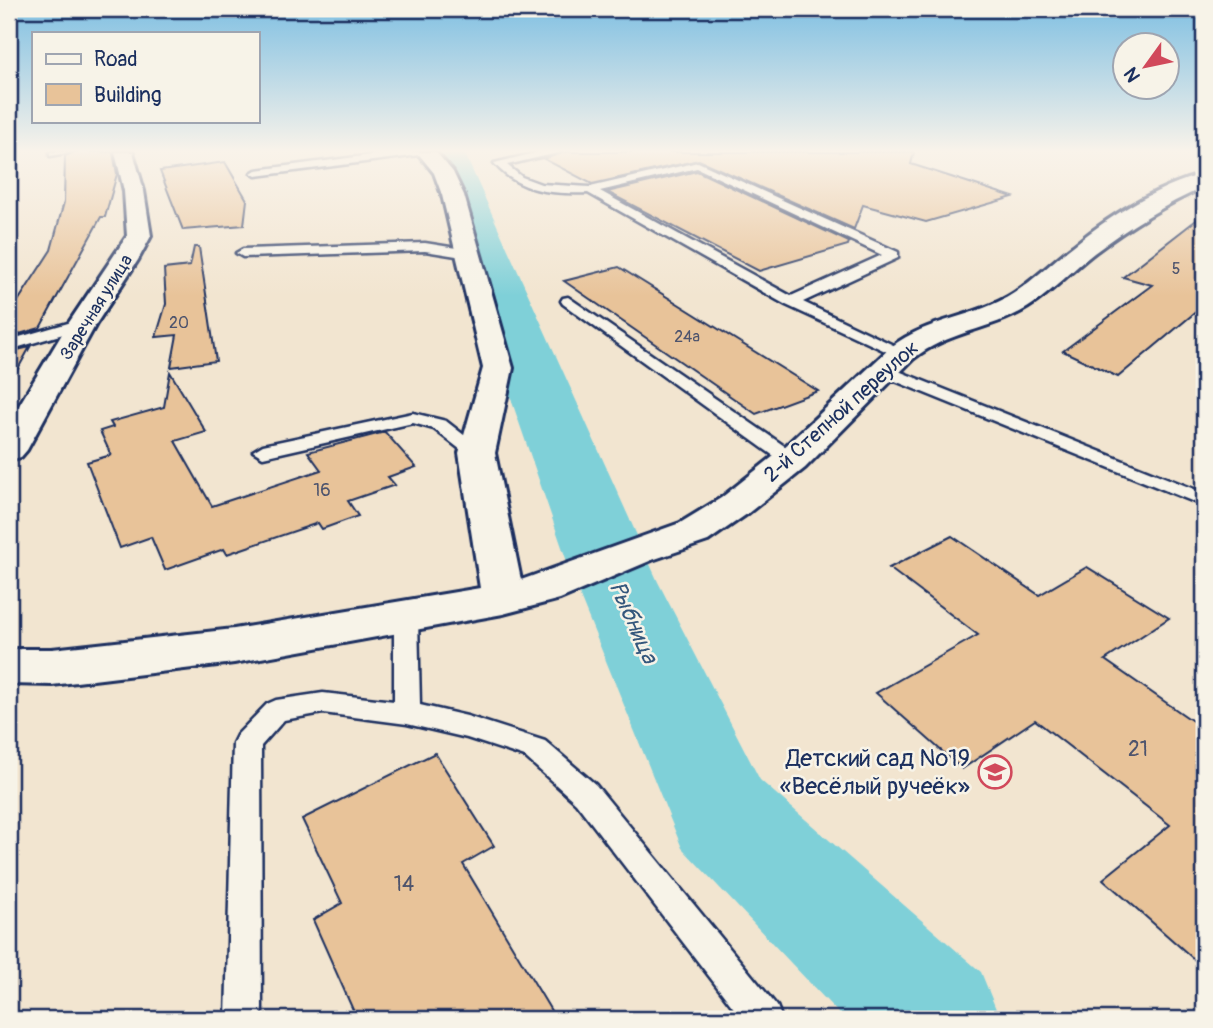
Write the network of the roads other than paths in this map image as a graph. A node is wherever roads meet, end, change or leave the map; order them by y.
1 (135, 200) edge
2 (454, 200) edge
3 (608, 200) edge
4 (774, 200) edge
5 (1156, 200) edge
6 (243, 253) dead end
7 (469, 254) junction
8 (568, 301) dead end
9 (791, 302) junction
10 (82, 324) junction
11 (9, 345) edge
12 (894, 362) junction
13 (9, 450) edge
14 (262, 451) dead end
15 (477, 453) junction
16 (792, 460) junction
17 (1204, 500) edge
18 (503, 599) junction
19 (406, 618) junction
20 (9, 667) edge
21 (407, 713) junction
22 (244, 1019) edge
23 (764, 1019) edge

1 - 10 street, Заречная улица
2 - 7 street
3 - 9 lane
4 - 9 lane
5 - 12 street, 2-й Степной переулок
6 - 7 lane
7 - 15 street
8 - 16 lane
9 - 12 lane
10 - 11 lane
10 - 13 street, Заречная улица
12 - 16 street, 2-й Степной переулок
12 - 17 lane
14 - 15 lane
15 - 18 street
16 - 18 street, 2-й Степной переулок
18 - 19 street, 2-й Степной переулок
19 - 20 street, 2-й Степной переулок
19 - 21 lane
21 - 22 lane
21 - 23 lane

